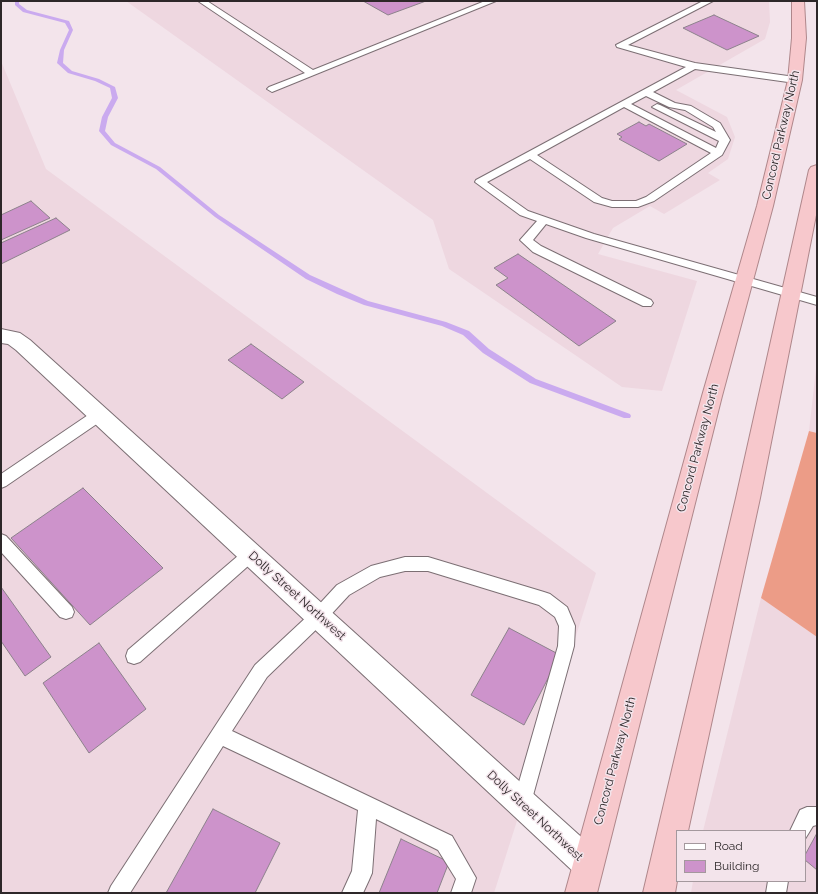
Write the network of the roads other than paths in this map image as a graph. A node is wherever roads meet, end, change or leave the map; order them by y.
1 (202, 1) edge
2 (492, 1) edge
3 (709, 1) edge
4 (798, 1) edge
5 (694, 66) junction
6 (312, 73) junction
7 (795, 80) junction
8 (272, 89) dead end
9 (635, 98) junction
10 (721, 147) junction
11 (530, 155) junction
12 (816, 182) edge
13 (544, 220) junction
14 (744, 281) junction
15 (792, 294) junction
16 (817, 301) edge
17 (647, 303) dead end
18 (1, 336) edge
19 (99, 415) junction
20 (1, 482) edge
21 (1, 541) edge
22 (251, 554) junction
23 (66, 612) dead end
24 (319, 616) junction
25 (134, 656) dead end
26 (220, 735) junction
27 (522, 803) junction
28 (368, 805) junction
29 (817, 816) edge
30 (800, 830) edge
31 (588, 864) junction
32 (778, 882) edge
33 (118, 893) edge
34 (352, 893) edge
35 (461, 893) edge
36 (581, 893) edge
37 (660, 893) edge
38 (776, 893) edge

1 - 6 lane
2 - 6 lane
3 - 5 lane
4 - 7 highway, Concord Parkway North
5 - 7 lane
5 - 9 lane
6 - 8 lane
7 - 14 highway, Concord Parkway North
9 - 10 lane
9 - 10 lane
9 - 11 lane
10 - 11 lane
11 - 13 lane
12 - 15 highway
13 - 14 lane
13 - 17 lane
14 - 15 lane
14 - 31 highway, Concord Parkway North
15 - 16 lane
15 - 37 highway
18 - 19 street, Dolly Street Northwest
19 - 20 lane
19 - 22 street, Dolly Street Northwest
21 - 23 lane
22 - 24 street, Dolly Street Northwest
22 - 25 lane
24 - 26 lane
24 - 27 street, Dolly Street Northwest
24 - 27 lane
26 - 28 lane
26 - 33 lane
27 - 31 street, Dolly Street Northwest
28 - 34 lane
28 - 35 lane
29 - 30 lane
31 - 36 highway, Concord Parkway North
32 - 38 lane

